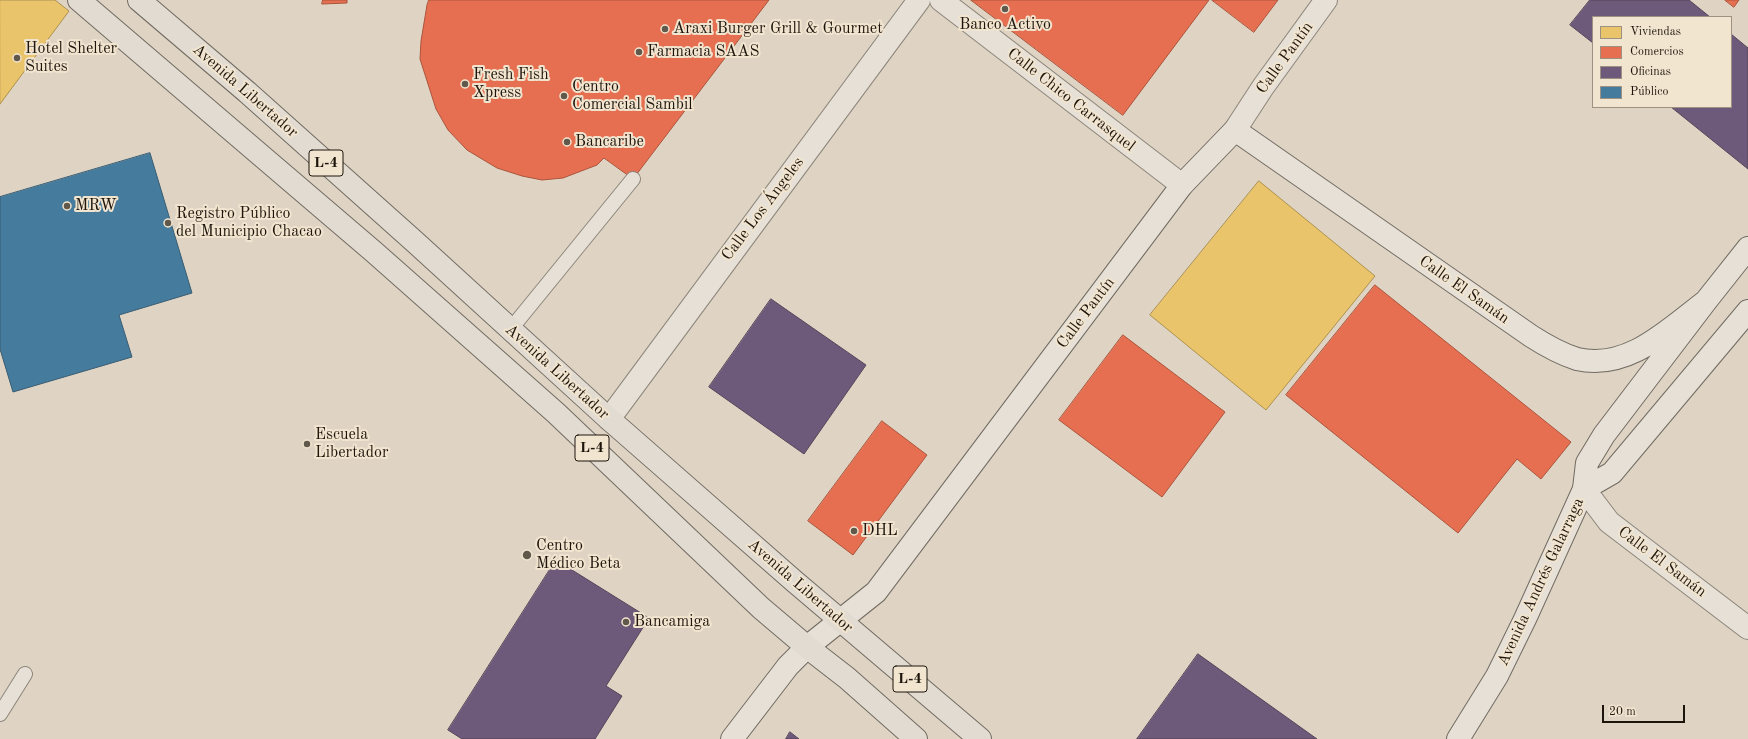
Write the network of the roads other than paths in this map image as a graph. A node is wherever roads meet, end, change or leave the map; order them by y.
1 (79, 0) edge
2 (139, 0) edge
3 (919, 0) edge
4 (941, 0) edge
5 (1326, 0) edge
6 (1235, 130) junction
7 (632, 179) dead end
8 (1182, 185) junction
9 (1748, 248) edge
10 (1706, 301) junction
11 (1748, 311) edge
12 (510, 330) junction
13 (609, 419) junction
14 (1584, 489) junction
15 (840, 620) junction
16 (1748, 628) edge
17 (807, 648) junction
18 (25, 674) dead end
19 (0, 714) edge
20 (732, 739) edge
21 (916, 739) edge
22 (980, 739) edge
23 (1458, 739) edge

1 - 17 main road, Avenida Libertador / L-4
2 - 12 main road, Avenida Libertador / L-4
3 - 13 main road, Calle Los Ángeles
4 - 8 main road, Calle Chico Carrasquel
5 - 6 main road, Calle Pantín
6 - 8 main road, Calle Pantín
6 - 10 main road, Calle El Samán
7 - 12 lane
8 - 15 main road, Calle Pantín
9 - 10 main road
10 - 14 main road
11 - 14 main road, Avenida Andrés Galarraga
12 - 13 main road, Avenida Libertador / L-4
13 - 15 main road, Avenida Libertador / L-4
14 - 16 main road, Calle El Samán
14 - 23 main road, Avenida Andrés Galarraga
15 - 17 main road, Calle Pantín
15 - 22 main road, Avenida Libertador / L-4
17 - 20 main road, Calle Pantín
17 - 21 main road, Avenida Libertador / L-4
18 - 19 lane

